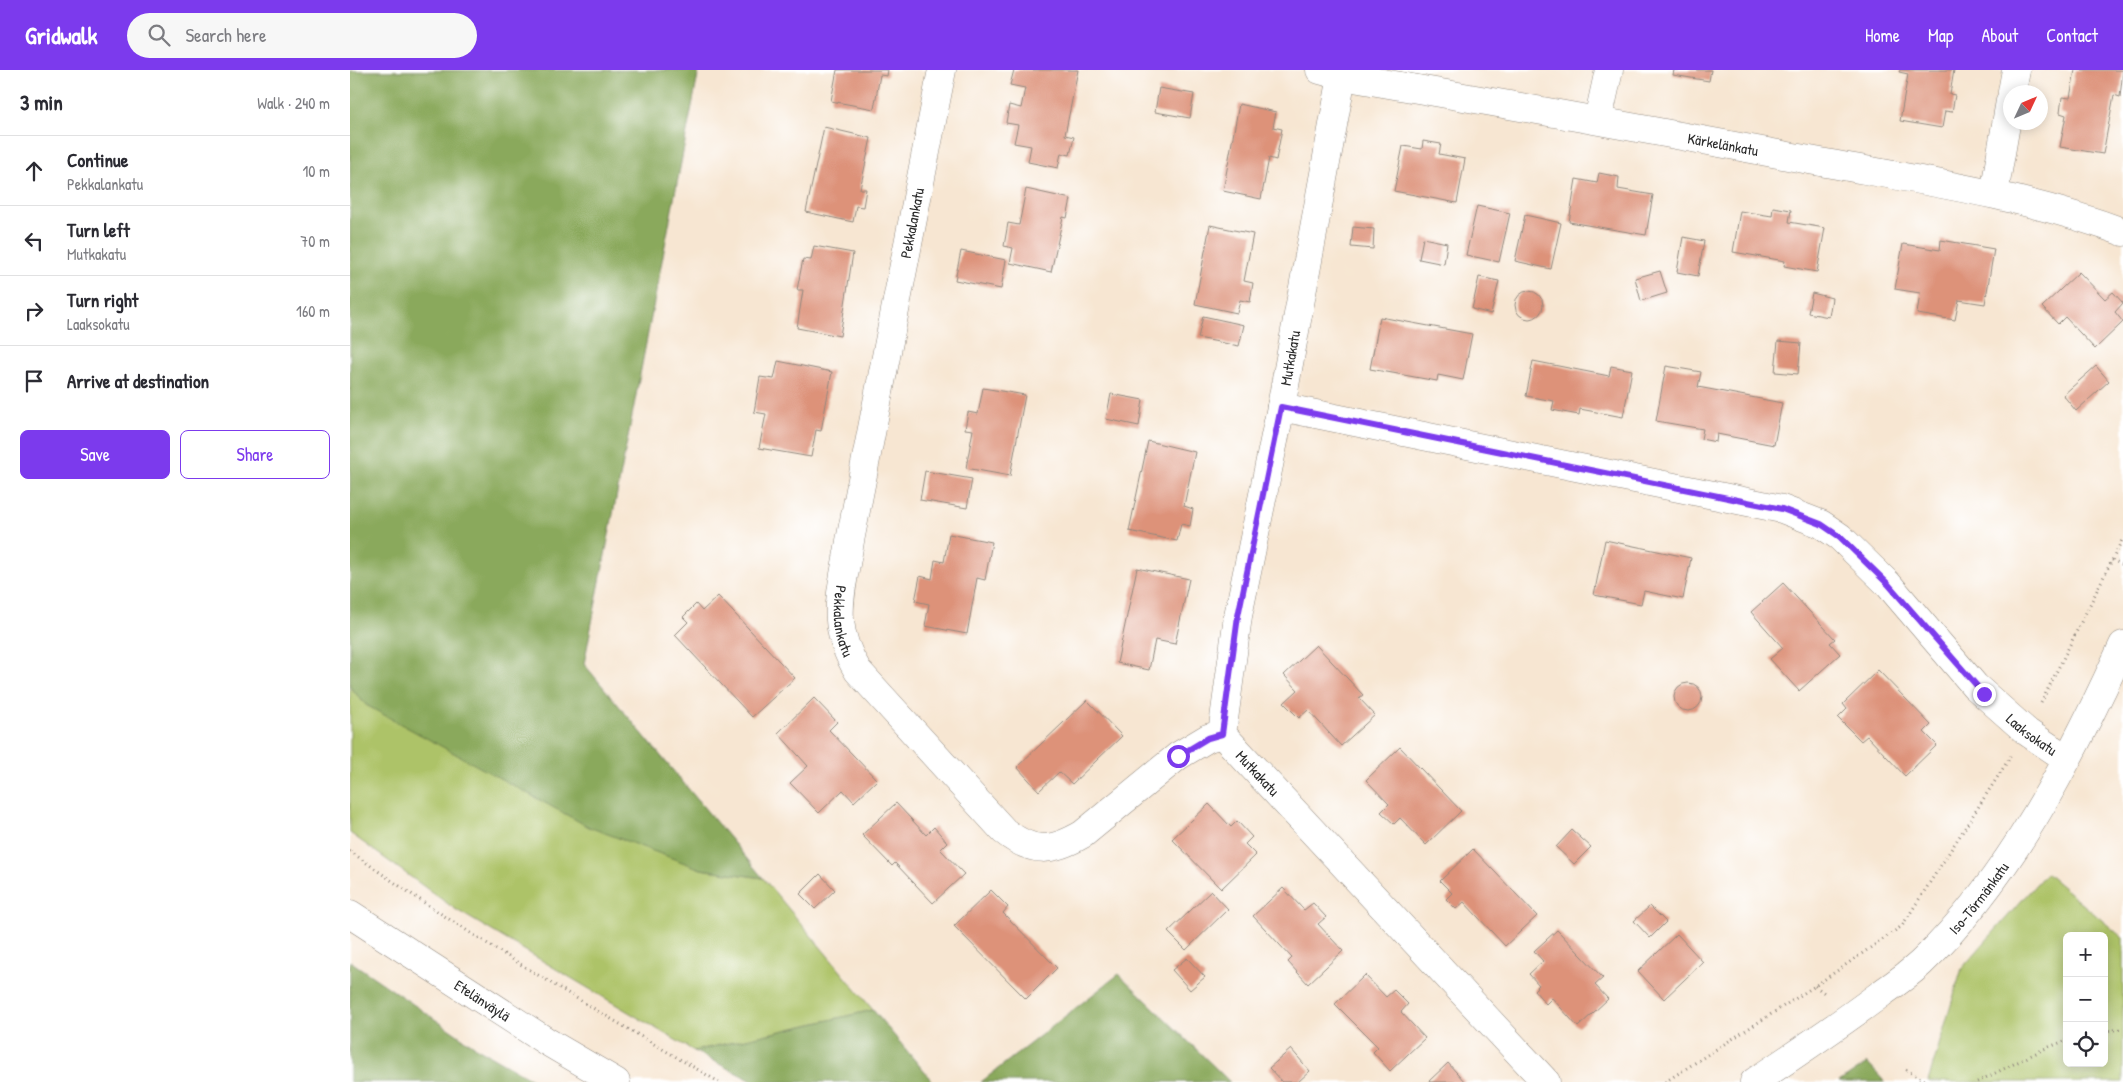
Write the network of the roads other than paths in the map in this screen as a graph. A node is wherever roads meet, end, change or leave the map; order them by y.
1 (942, 70) edge
2 (1609, 70) edge
3 (2016, 70) edge
4 (1331, 73) edge
5 (2013, 85) edge
6 (1598, 120) junction
7 (2005, 130) edge
8 (1994, 194) junction
9 (2123, 232) edge
10 (1281, 407) junction
11 (2123, 645) edge
12 (2117, 675) edge
13 (1222, 734) junction
14 (2067, 759) junction
15 (350, 914) edge
16 (616, 1082) edge
17 (1546, 1082) edge
18 (1754, 1082) edge

1 - 13 street, Pekkalankatu
2 - 6 street
3 - 5 street
4 - 6 street, Kärkelänkatu
4 - 10 street, Mutkakatu
6 - 8 street, Kärkelänkatu
7 - 8 street
8 - 9 street, Kärkelänkatu
10 - 13 street, Mutkakatu
10 - 14 street, Laaksokatu
11 - 12 street, Iso-Törmänkatu
12 - 14 street, Iso-Törmänkatu
13 - 17 street, Mutkakatu
14 - 18 street, Iso-Törmänkatu
15 - 16 street, Etelänväylä

